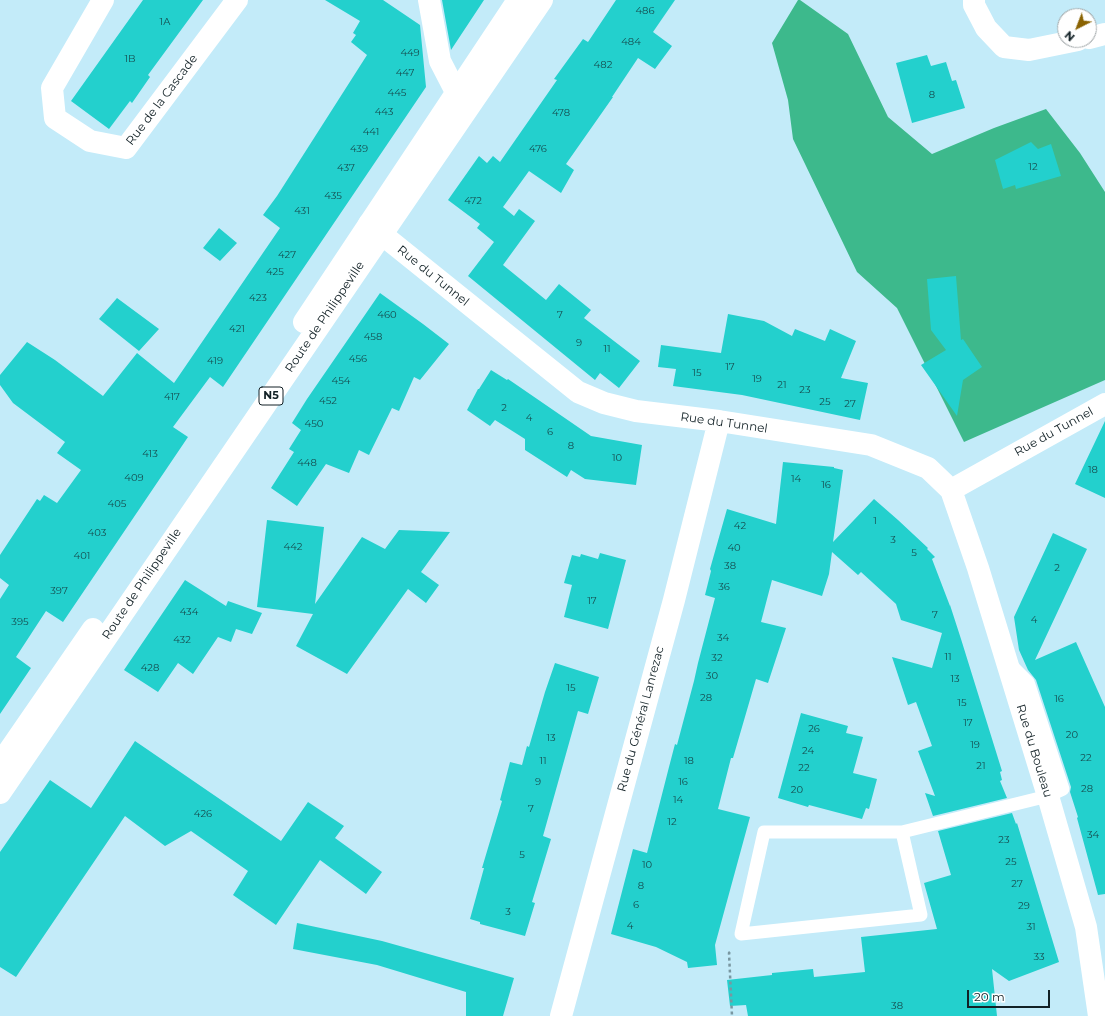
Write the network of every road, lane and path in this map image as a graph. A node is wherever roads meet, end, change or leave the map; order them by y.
1 (103, 0) edge
2 (237, 0) edge
3 (429, 0) edge
4 (518, 0) edge
5 (542, 0) edge
6 (974, 0) edge
7 (1057, 44) edge
8 (465, 96) junction
9 (376, 229) junction
10 (1105, 404) edge
11 (719, 421) junction
12 (951, 490) junction
13 (0, 764) edge
14 (0, 792) edge
15 (1048, 796) junction
16 (902, 832) junction
17 (741, 934) junction
18 (561, 1016) edge
19 (732, 1016) edge
20 (1099, 1016) edge

1 - 2 street, Rue de la Cascade
3 - 8 street
4 - 8 street, Route de Philippeville / N5
5 - 8 street, Route de Philippeville / N5
6 - 7 street
8 - 9 street, Route de Philippeville / N5
9 - 11 street, Rue du Tunnel
9 - 13 street, Route de Philippeville / N5
9 - 14 street, Route de Philippeville / N5
10 - 12 street, Rue du Tunnel
11 - 12 street, Rue du Tunnel
11 - 18 street, Rue du Général Lanrezac
12 - 15 street, Rue du Bouleau
15 - 16 lane
15 - 20 street, Rue du Bouleau
16 - 17 lane
16 - 17 lane
17 - 19 path

